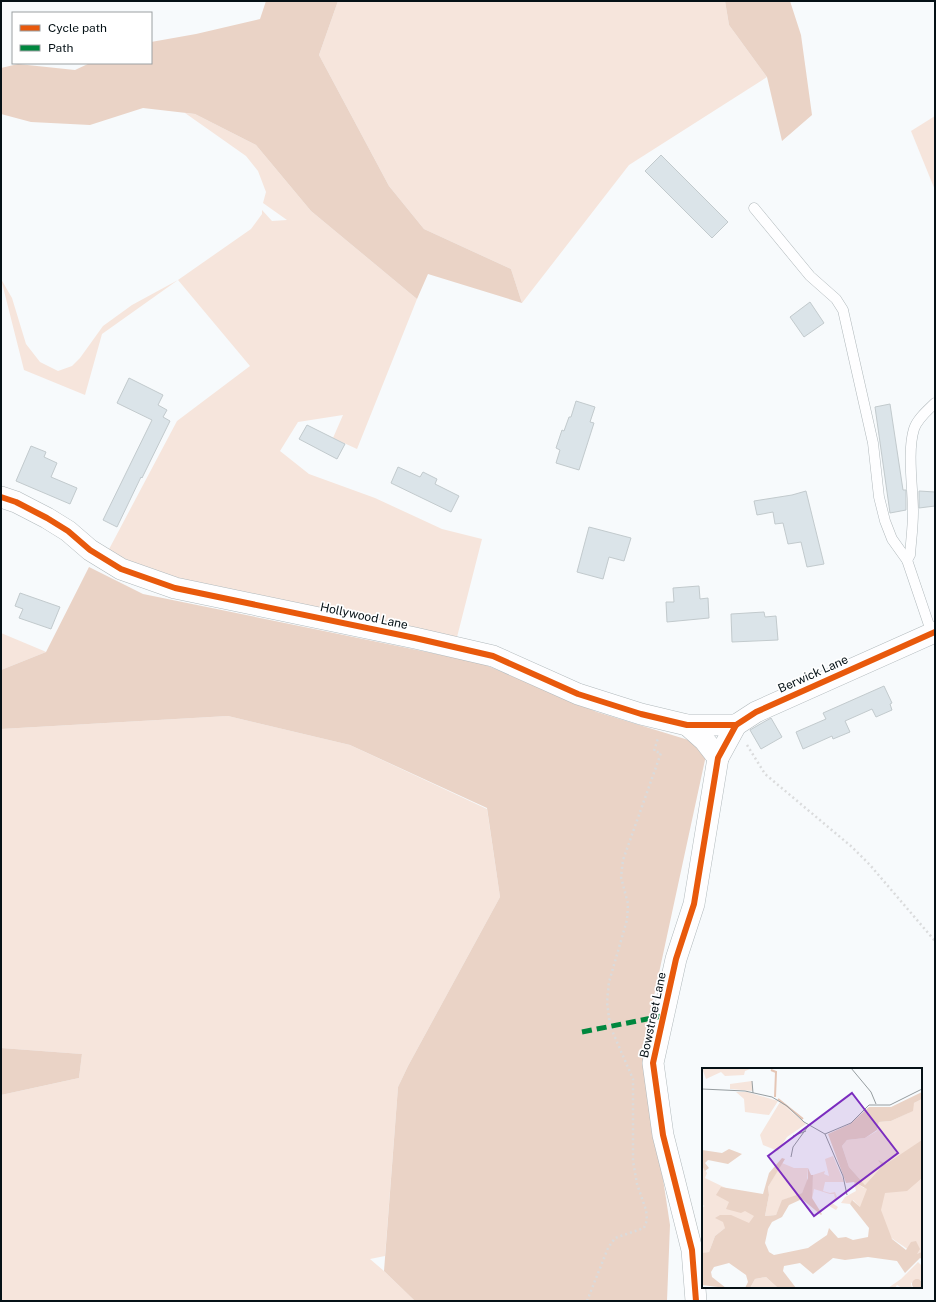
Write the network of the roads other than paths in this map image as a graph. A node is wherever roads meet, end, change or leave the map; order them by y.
1 (754, 208) dead end
2 (935, 403) edge
3 (1, 497) edge
4 (907, 560) junction
5 (934, 633) edge
6 (687, 725) junction
7 (740, 733) junction
8 (718, 758) junction
9 (696, 1301) edge

1 - 4 lane
2 - 4 lane
3 - 6 street, Hollywood Lane
4 - 5 lane
5 - 7 street, Berwick Lane
6 - 7 street, Hollywood Lane
6 - 8 street, Hollywood Lane
7 - 8 street, Berwick Lane
8 - 9 street, Bowstreet Lane

